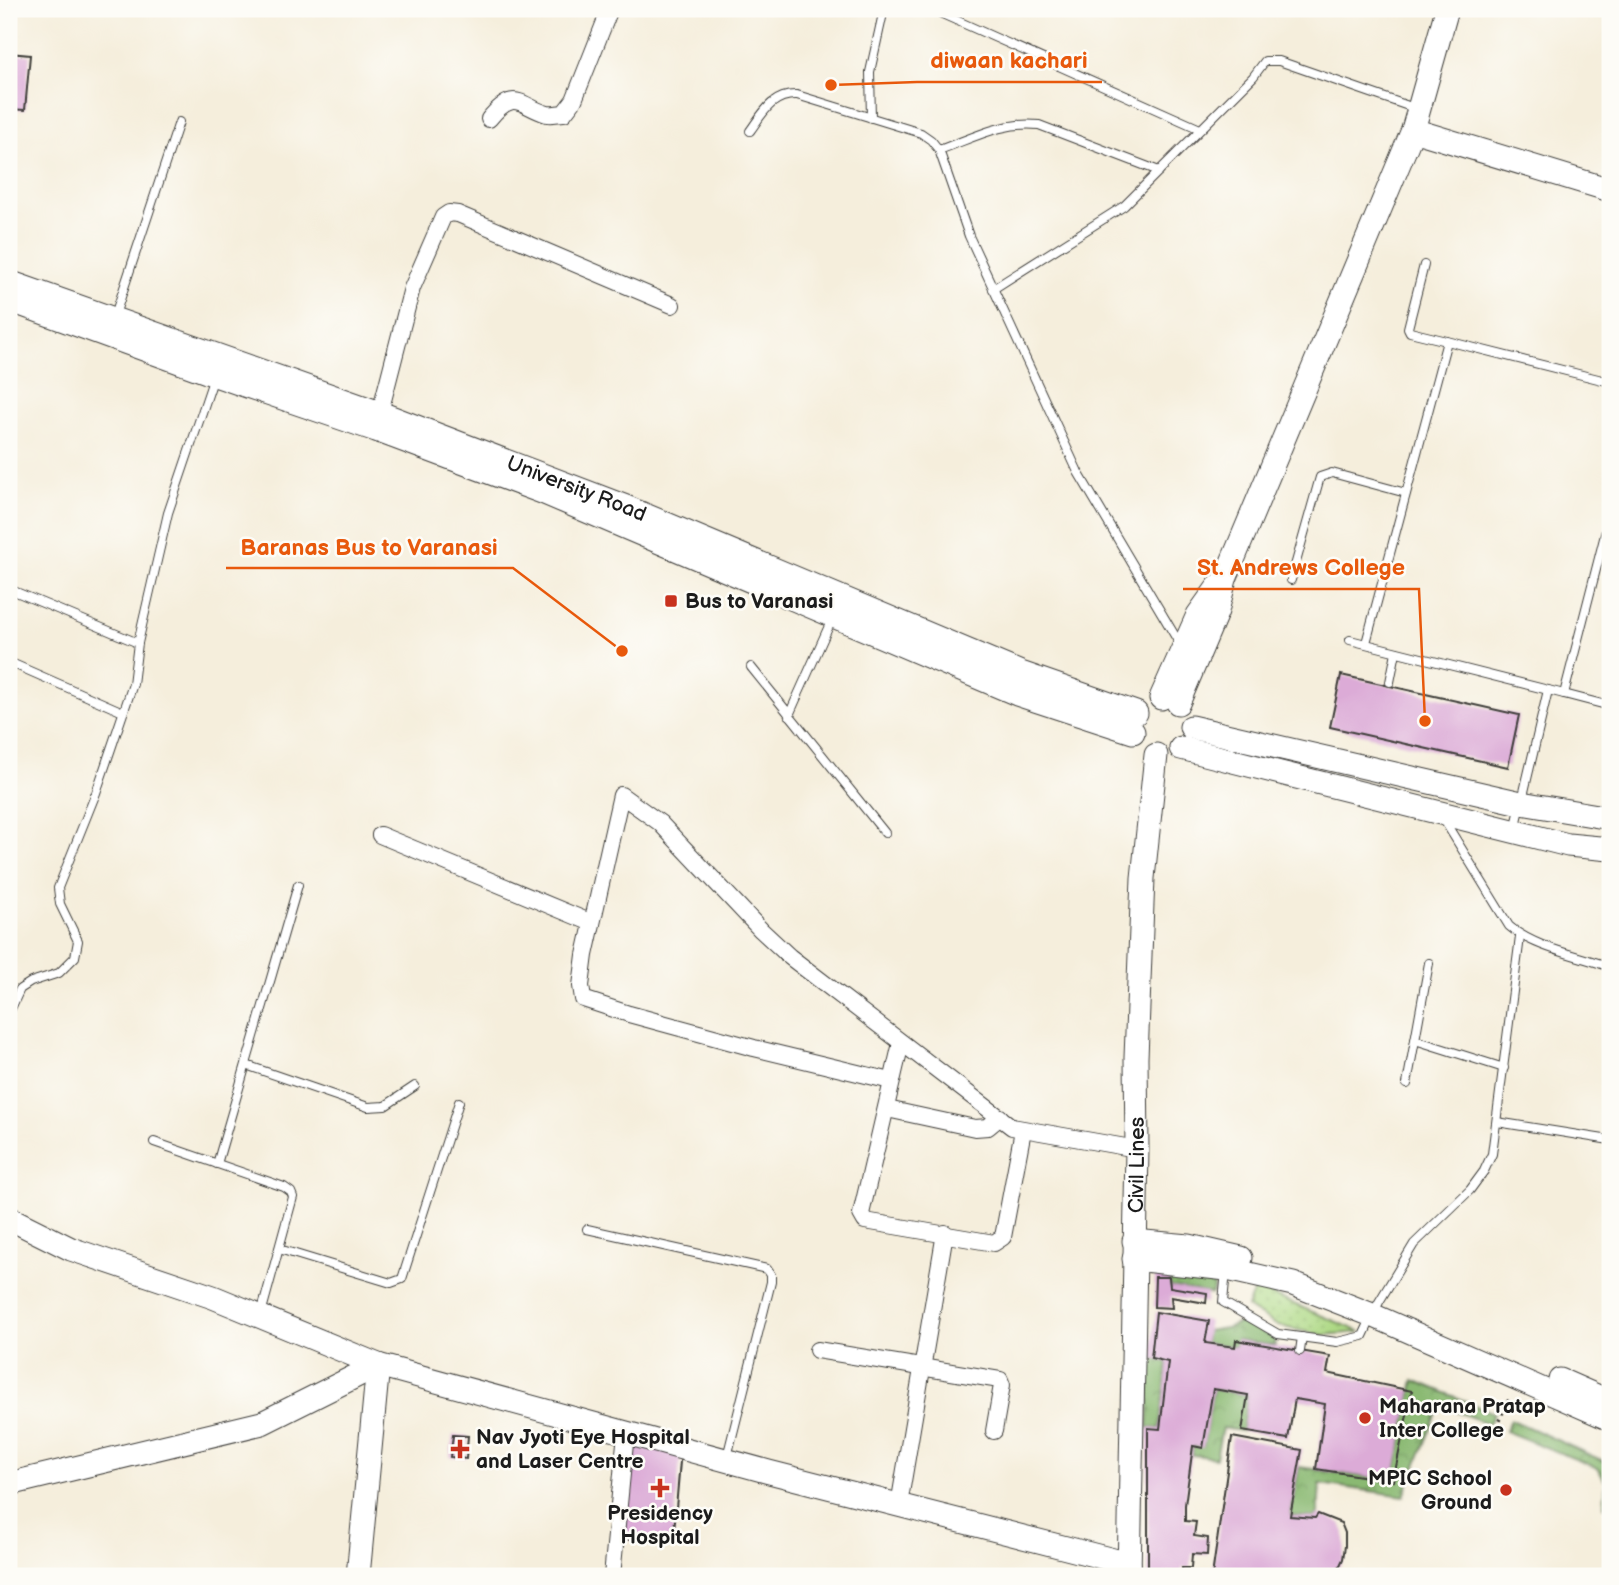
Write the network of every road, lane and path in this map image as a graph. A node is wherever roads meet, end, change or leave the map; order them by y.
1 (610, 9) edge
2 (884, 9) edge
3 (931, 9) edge
4 (1447, 9) edge
5 (871, 118) junction
6 (489, 119) dead end
7 (1416, 120) junction
8 (179, 122) dead end
9 (1200, 129) junction
10 (750, 131) dead end
11 (939, 150) junction
12 (1159, 171) junction
13 (1610, 190) edge
14 (1424, 265) dead end
15 (9, 282) edge
16 (993, 289) junction
17 (9, 300) edge
18 (672, 305) dead end
19 (110, 328) junction
20 (1447, 341) junction
21 (218, 367) junction
22 (1610, 382) edge
23 (378, 421) junction
24 (1406, 493) junction
25 (1610, 515) edge
26 (1225, 579) junction
27 (1291, 580) dead end
28 (9, 589) edge
29 (838, 607) junction
30 (1350, 639) dead end
31 (138, 643) junction
32 (1366, 643) junction
33 (1183, 649) junction
34 (1396, 652) junction
35 (9, 662) edge
36 (751, 667) dead end
37 (1390, 682) dead end
38 (1548, 690) junction
39 (1564, 694) junction
40 (1170, 701) junction
41 (1610, 706) edge
42 (123, 712) junction
43 (789, 715) junction
44 (1135, 723) junction
45 (1191, 727) junction
46 (1181, 748) junction
47 (1156, 755) junction
48 (1521, 803) junction
49 (1439, 811) junction
50 (1610, 818) edge
51 (1515, 831) junction
52 (885, 833) dead end
53 (380, 835) dead end
54 (1610, 849) edge
55 (298, 885) dead end
56 (592, 923) junction
57 (1520, 937) junction
58 (1429, 963) dead end
59 (1610, 967) edge
60 (9, 984) edge
61 (20, 989) junction
62 (9, 1013) edge
63 (1415, 1040) junction
64 (901, 1043) junction
65 (246, 1065) junction
66 (1504, 1068) junction
67 (891, 1082) junction
68 (1407, 1084) dead end
69 (415, 1086) dead end
70 (459, 1102) dead end
71 (887, 1109) junction
72 (1000, 1117) junction
73 (1497, 1122) junction
74 (1023, 1130) junction
75 (1610, 1140) edge
76 (153, 1142) dead end
77 (1137, 1149) junction
78 (217, 1164) junction
79 (1610, 1196) edge
80 (1610, 1209) edge
81 (10, 1217) edge
82 (587, 1229) dead end
83 (945, 1233) junction
84 (279, 1248) junction
85 (1134, 1250) junction
86 (1228, 1262) junction
87 (1376, 1308) junction
88 (260, 1317) junction
89 (1302, 1337) junction
90 (817, 1350) dead end
91 (1300, 1350) dead end
92 (378, 1365) junction
93 (922, 1368) junction
94 (1518, 1379) junction
95 (1610, 1402) edge
96 (1610, 1419) edge
97 (1496, 1427) dead end
98 (994, 1431) dead end
99 (626, 1433) junction
100 (726, 1460) junction
101 (9, 1484) edge
102 (899, 1505) junction
103 (1129, 1570) edge
104 (358, 1576) edge
105 (612, 1576) edge

1 - 6 street
2 - 5 lane
3 - 9 lane
4 - 7 main road
5 - 10 lane
5 - 11 lane
7 - 9 lane
7 - 13 main road
7 - 26 main road
8 - 19 lane
9 - 12 lane
11 - 12 lane
11 - 16 lane
12 - 16 lane
14 - 20 lane
15 - 19 main road, University Road
16 - 33 lane
17 - 19 main road, University Road
18 - 23 street
19 - 21 main road, University Road
20 - 22 lane
20 - 24 lane
21 - 23 main road, University Road
21 - 31 lane
23 - 29 main road, University Road
24 - 27 lane
24 - 32 lane
25 - 39 lane
26 - 33 main road
26 - 40 main road
28 - 31 lane
29 - 43 lane
29 - 44 main road, University Road
30 - 32 lane
31 - 42 lane
32 - 34 lane
33 - 40 main road
34 - 37 lane
34 - 38 lane
35 - 42 lane
36 - 43 lane
38 - 39 lane
38 - 48 lane
39 - 41 lane
40 - 44 main road
40 - 45 main road
42 - 61 lane
43 - 52 lane
44 - 47 main road
45 - 46 main road
45 - 48 main road
46 - 47 main road
46 - 49 main road
47 - 77 main road, Civil Lines
48 - 50 main road
48 - 51 lane
49 - 51 main road
49 - 57 lane
51 - 54 main road
53 - 56 street
55 - 65 lane
56 - 64 street
56 - 67 street
57 - 59 lane
57 - 66 lane
58 - 63 lane
60 - 61 lane
61 - 62 lane
63 - 66 lane
63 - 68 lane
64 - 67 street
64 - 72 street
65 - 69 lane
65 - 78 lane
66 - 73 lane
67 - 71 street
70 - 84 lane
71 - 72 street
71 - 83 street
72 - 74 street
73 - 75 lane
73 - 87 lane
74 - 77 street
74 - 83 street
76 - 78 lane
77 - 85 main road, Civil Lines
78 - 84 lane
79 - 80 lane
81 - 88 main road
82 - 100 lane
83 - 93 street
84 - 88 lane
85 - 86 main road
85 - 103 main road, Civil Lines
86 - 87 main road
86 - 89 lane
87 - 89 lane
87 - 94 main road
87 - 95 main road
88 - 92 main road
89 - 91 lane
90 - 93 street
92 - 99 main road
92 - 101 main road
92 - 104 main road
93 - 98 street
93 - 102 street
94 - 96 main road
94 - 97 path
99 - 100 main road
99 - 105 street
100 - 102 main road
102 - 103 main road

